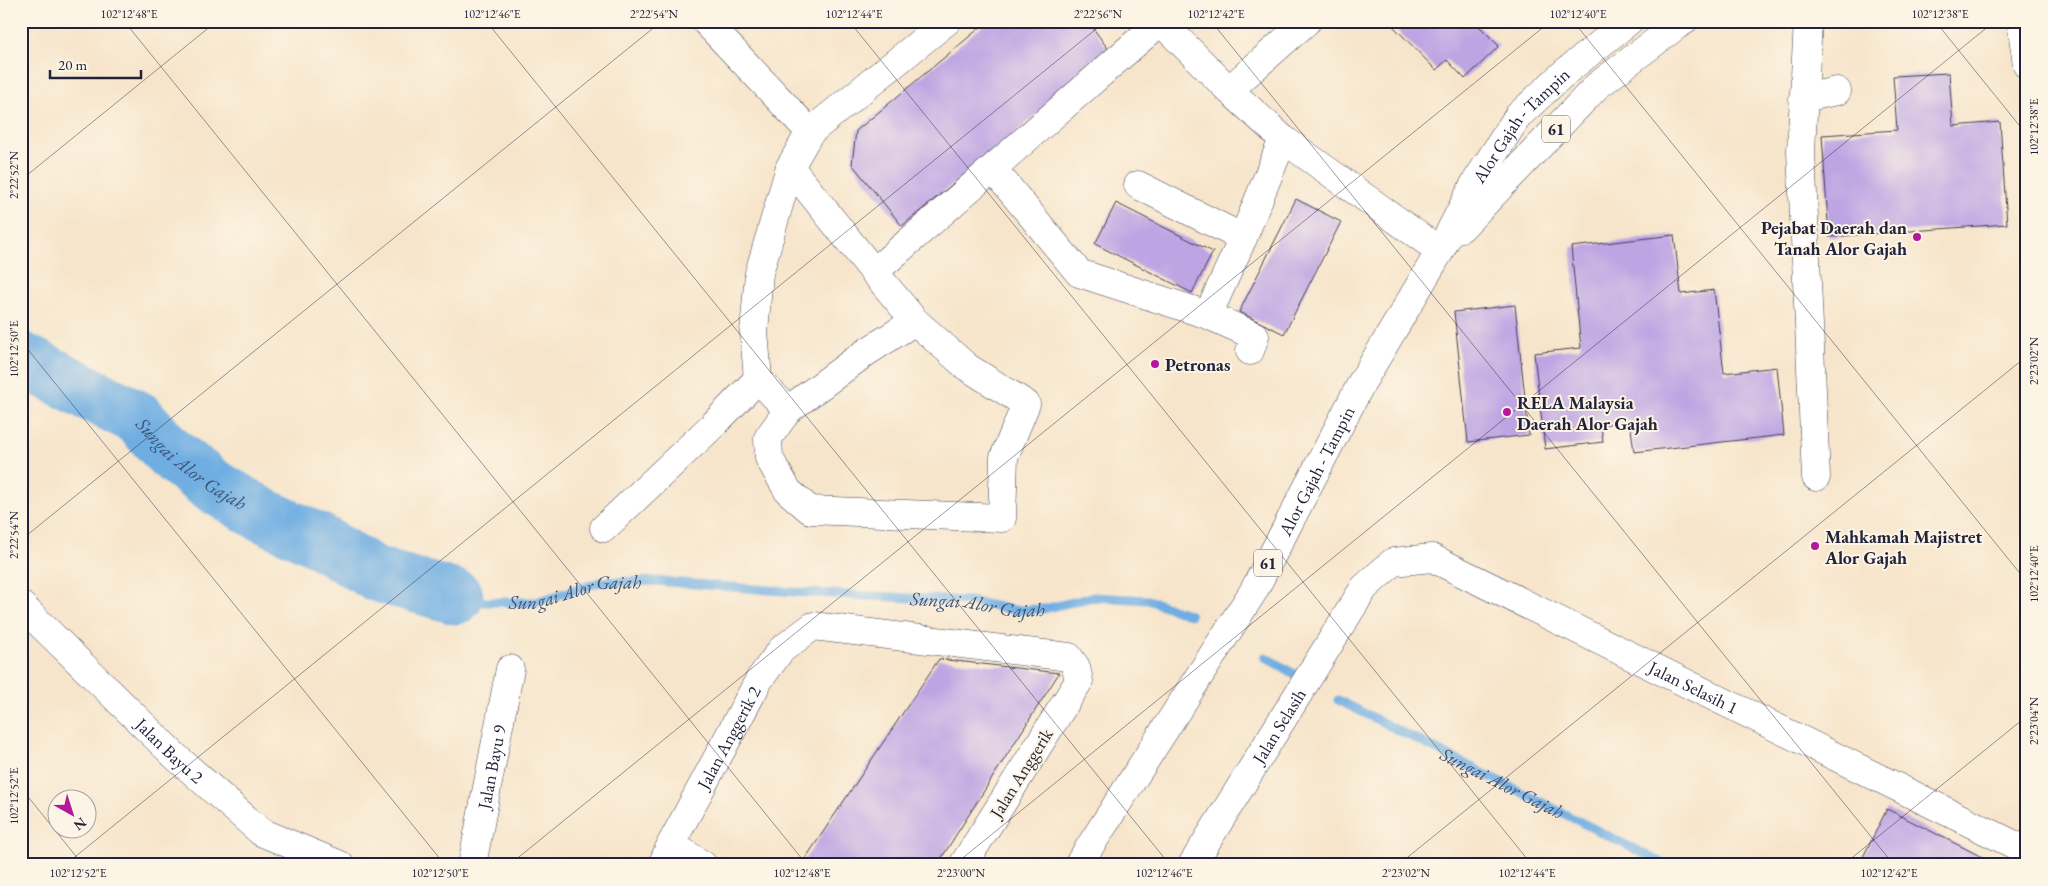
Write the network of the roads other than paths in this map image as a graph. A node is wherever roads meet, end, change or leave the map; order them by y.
1 (705, 21) edge
2 (947, 21) edge
3 (1307, 21) edge
4 (1629, 21) edge
5 (1684, 21) edge
6 (1808, 21) edge
7 (2021, 21) edge
8 (1160, 22) edge
9 (2027, 65) edge
10 (1229, 90) junction
11 (1837, 91) dead end
12 (1803, 98) junction
13 (810, 132) junction
14 (1283, 140) junction
15 (790, 167) junction
16 (994, 169) junction
17 (1138, 185) dead end
18 (1243, 238) junction
19 (1440, 251) junction
20 (874, 272) junction
21 (1208, 315) junction
22 (915, 321) junction
23 (1250, 351) dead end
24 (758, 379) junction
25 (788, 410) junction
26 (1816, 477) dead end
27 (604, 528) dead end
28 (1364, 588) joint
29 (21, 605) edge
30 (510, 669) dead end
31 (1079, 681) joint
32 (2027, 851) edge
33 (666, 854) edge
34 (340, 865) edge
35 (472, 865) edge
36 (703, 865) edge
37 (963, 865) edge
38 (1078, 865) edge
39 (1192, 865) edge

1 - 13 street
2 - 13 street
3 - 10 street
4 - 19 street, Alor Gajah - Tampin / 61
5 - 19 street, Alor Gajah - Tampin / 61
6 - 12 street
7 - 9 street
8 - 10 street
8 - 16 street
10 - 14 street
11 - 12 street
12 - 26 street
13 - 15 street
14 - 18 street
14 - 19 street
15 - 20 street
15 - 24 street
16 - 20 street
16 - 21 street
17 - 18 street
18 - 21 street
19 - 38 street, Alor Gajah - Tampin / 61
20 - 22 street
21 - 23 street
22 - 25 street
22 - 25 street
24 - 25 street
24 - 27 street
28 - 32 street, Jalan Selasih 1
28 - 39 street, Jalan Selasih
29 - 34 street, Jalan Bayu 2
30 - 35 street, Jalan Bayu 9
31 - 33 street, Jalan Anggerik 2
31 - 37 street, Jalan Anggerik
33 - 36 street

